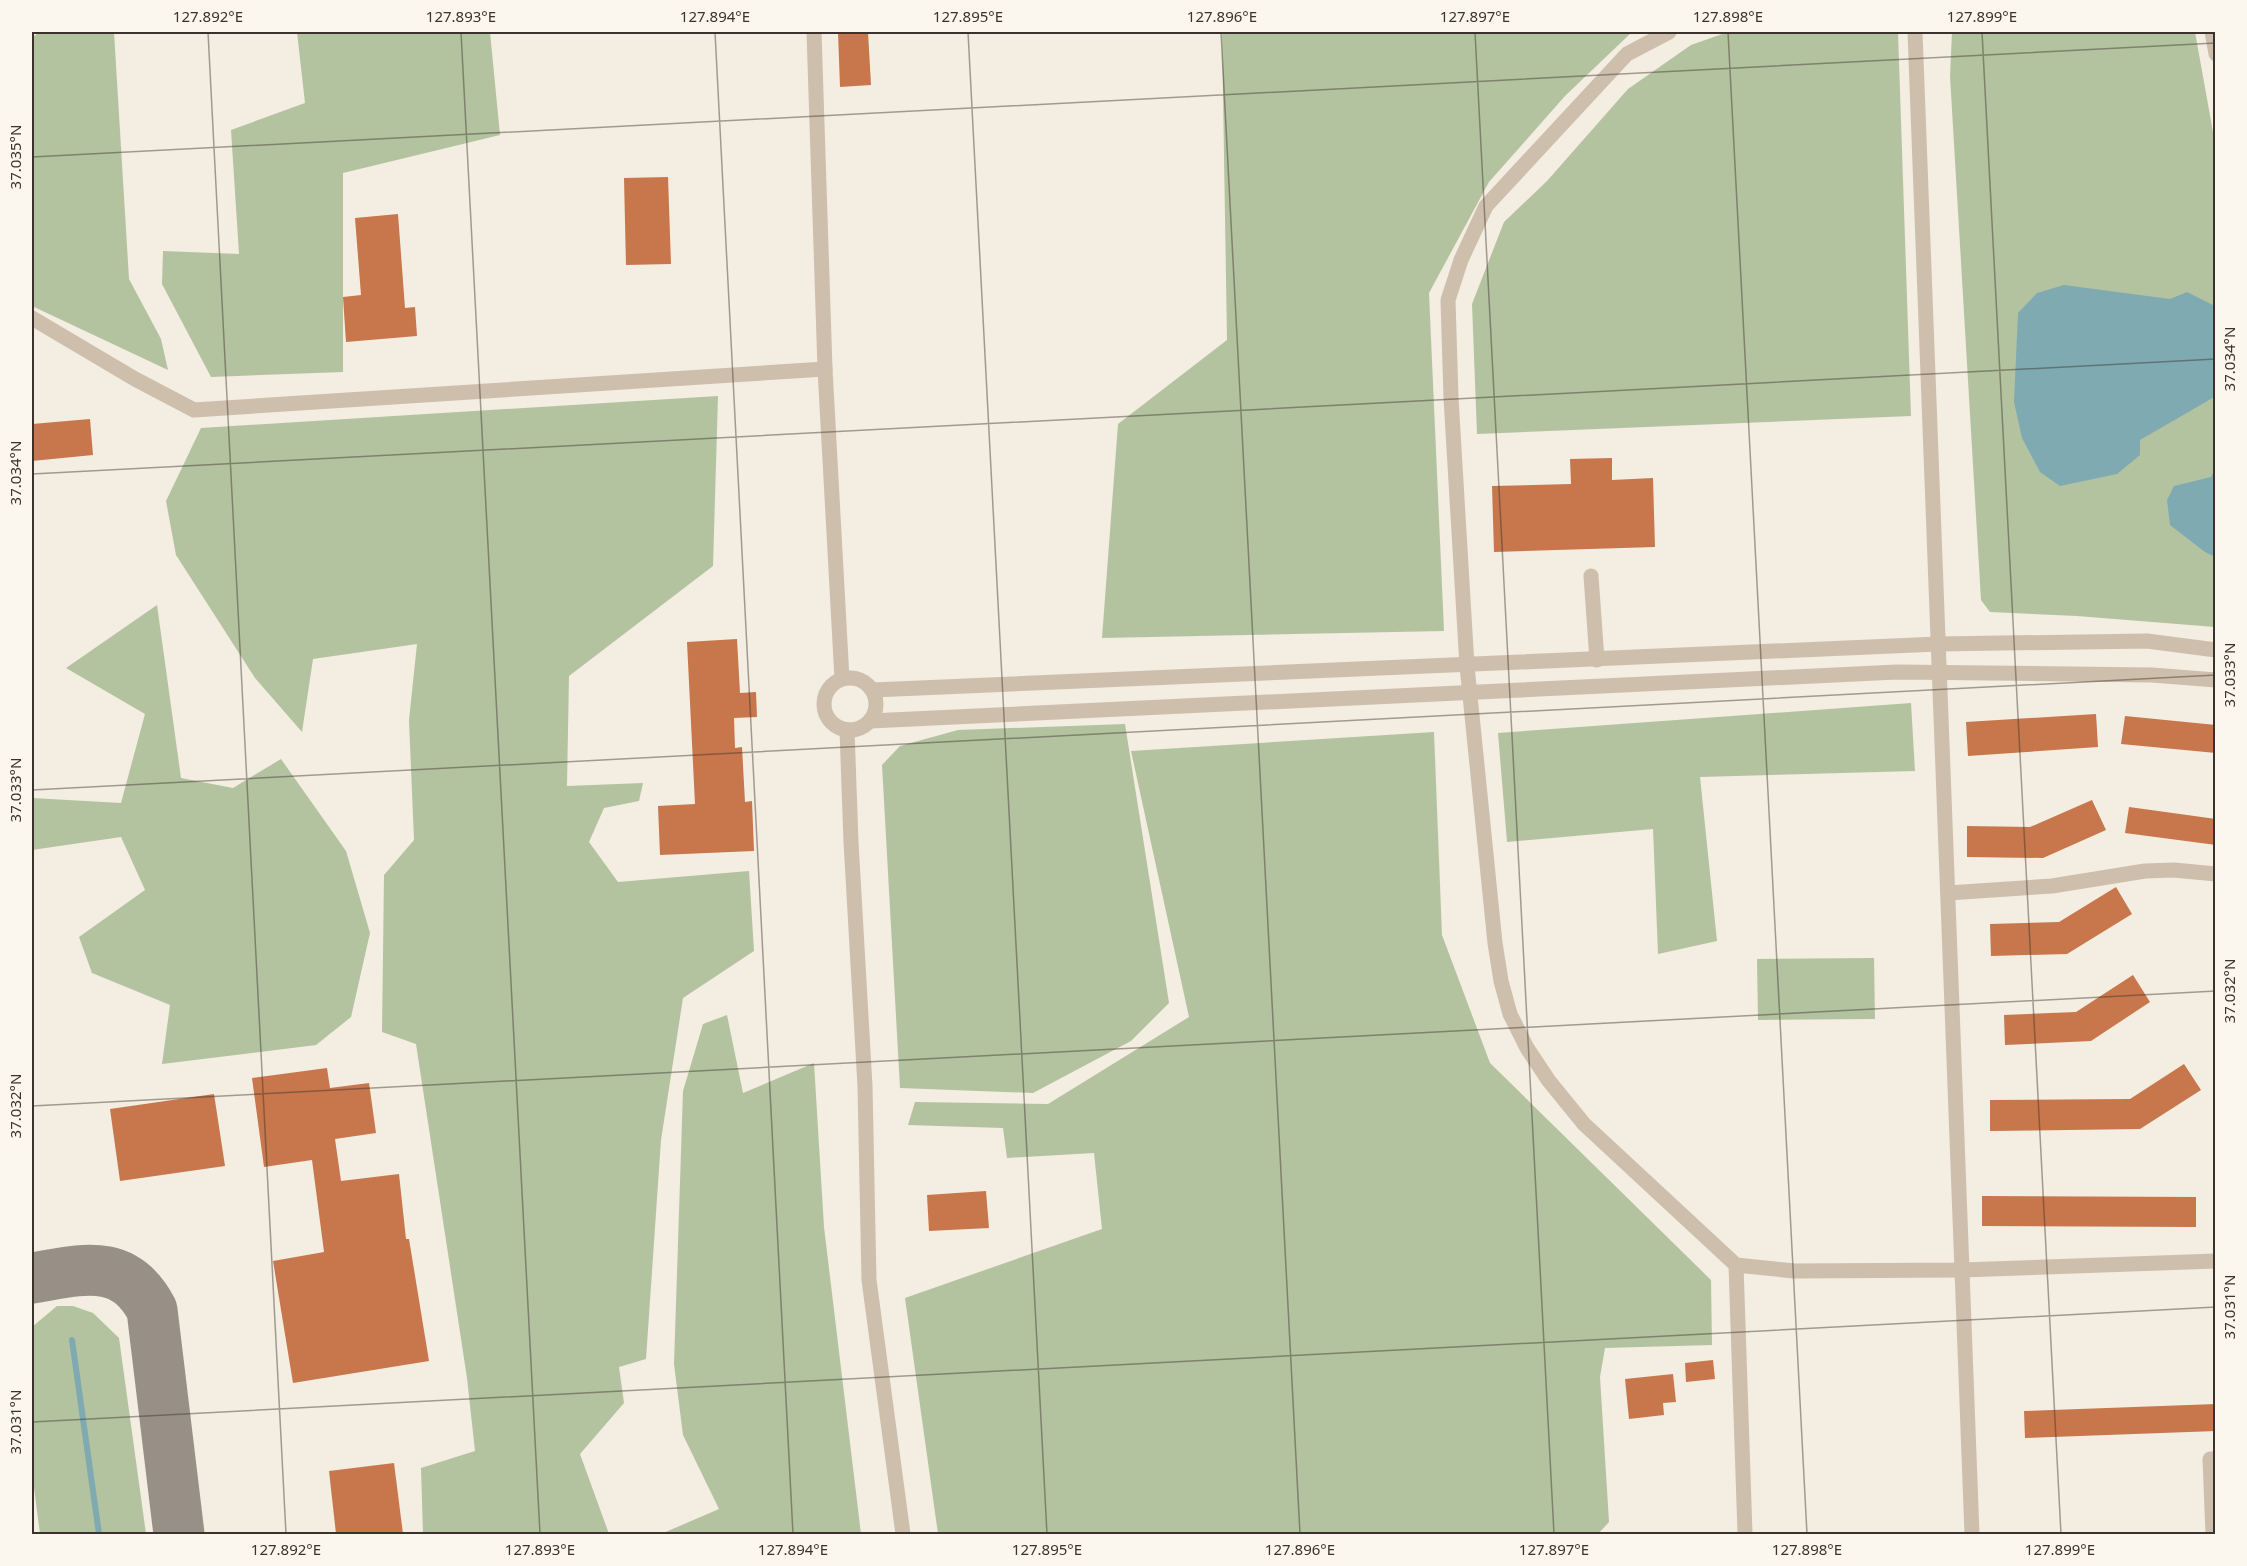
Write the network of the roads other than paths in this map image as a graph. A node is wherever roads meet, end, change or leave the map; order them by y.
1 (814, 32) edge
2 (1669, 32) edge
3 (1915, 32) edge
4 (2212, 32) edge
5 (2216, 54) edge
6 (32, 318) edge
7 (825, 369) junction
8 (1591, 576) dead end
9 (1938, 644) junction
10 (2216, 650) edge
11 (1597, 660) junction
12 (1467, 666) junction
13 (1939, 671) junction
14 (842, 679) junction
15 (2216, 680) edge
16 (873, 690) junction
17 (1470, 693) junction
18 (870, 721) junction
19 (847, 730) junction
20 (2216, 874) edge
21 (1948, 893) junction
22 (2216, 1261) edge
23 (1736, 1265) junction
24 (1962, 1270) junction
25 (2216, 1459) edge
26 (903, 1534) edge
27 (1745, 1534) edge
28 (1972, 1534) edge
29 (2213, 1534) edge

1 - 7 street
2 - 12 street
3 - 9 street
4 - 5 street
6 - 7 street
7 - 14 street
8 - 11 street
9 - 10 street
9 - 11 street
9 - 13 street
11 - 12 street
12 - 16 street
12 - 17 street
13 - 15 street
13 - 17 street
13 - 21 street
14 - 16 street
14 - 19 street
16 - 18 street
17 - 18 street
17 - 23 street
18 - 19 street
19 - 26 street
20 - 21 street
21 - 24 street
22 - 24 street
23 - 24 street
23 - 27 street
24 - 28 street
25 - 29 street

